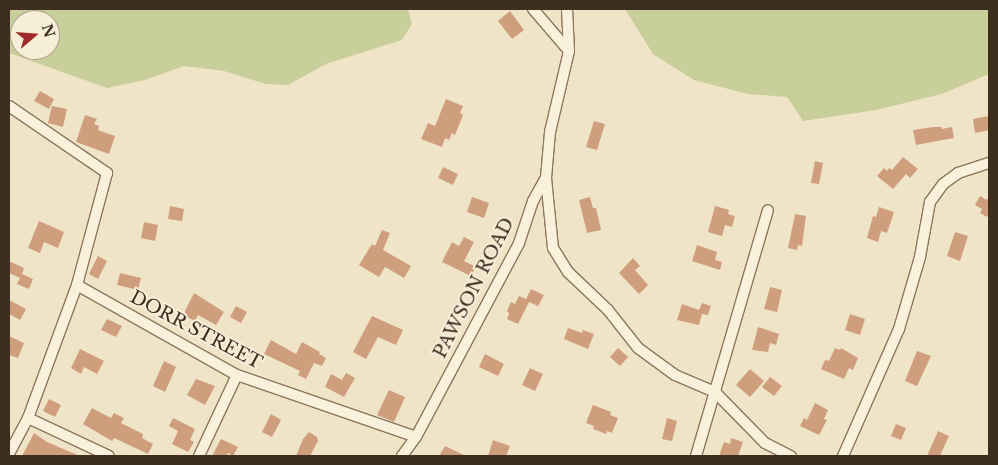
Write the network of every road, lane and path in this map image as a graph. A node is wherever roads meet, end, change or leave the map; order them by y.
1 (533, 9) edge
2 (568, 9) edge
3 (569, 51) junction
4 (9, 106) edge
5 (989, 163) edge
6 (546, 178) junction
7 (768, 210) dead end
8 (78, 285) junction
9 (237, 375) junction
10 (715, 392) junction
11 (28, 418) junction
12 (416, 437) junction
13 (9, 453) edge
14 (109, 456) edge
15 (199, 456) edge
16 (402, 456) edge
17 (696, 456) edge
18 (791, 456) edge
19 (843, 456) edge

1 - 3 street
2 - 3 street, PAWSON ROAD
3 - 6 street, PAWSON ROAD
4 - 8 street
5 - 19 street
6 - 10 street
6 - 12 street, PAWSON ROAD
7 - 10 street
8 - 9 street, DORR STREET
8 - 11 street
9 - 12 street, DORR STREET
9 - 15 street
10 - 17 street
10 - 18 street
11 - 13 street
11 - 14 street
12 - 16 street, PAWSON ROAD

